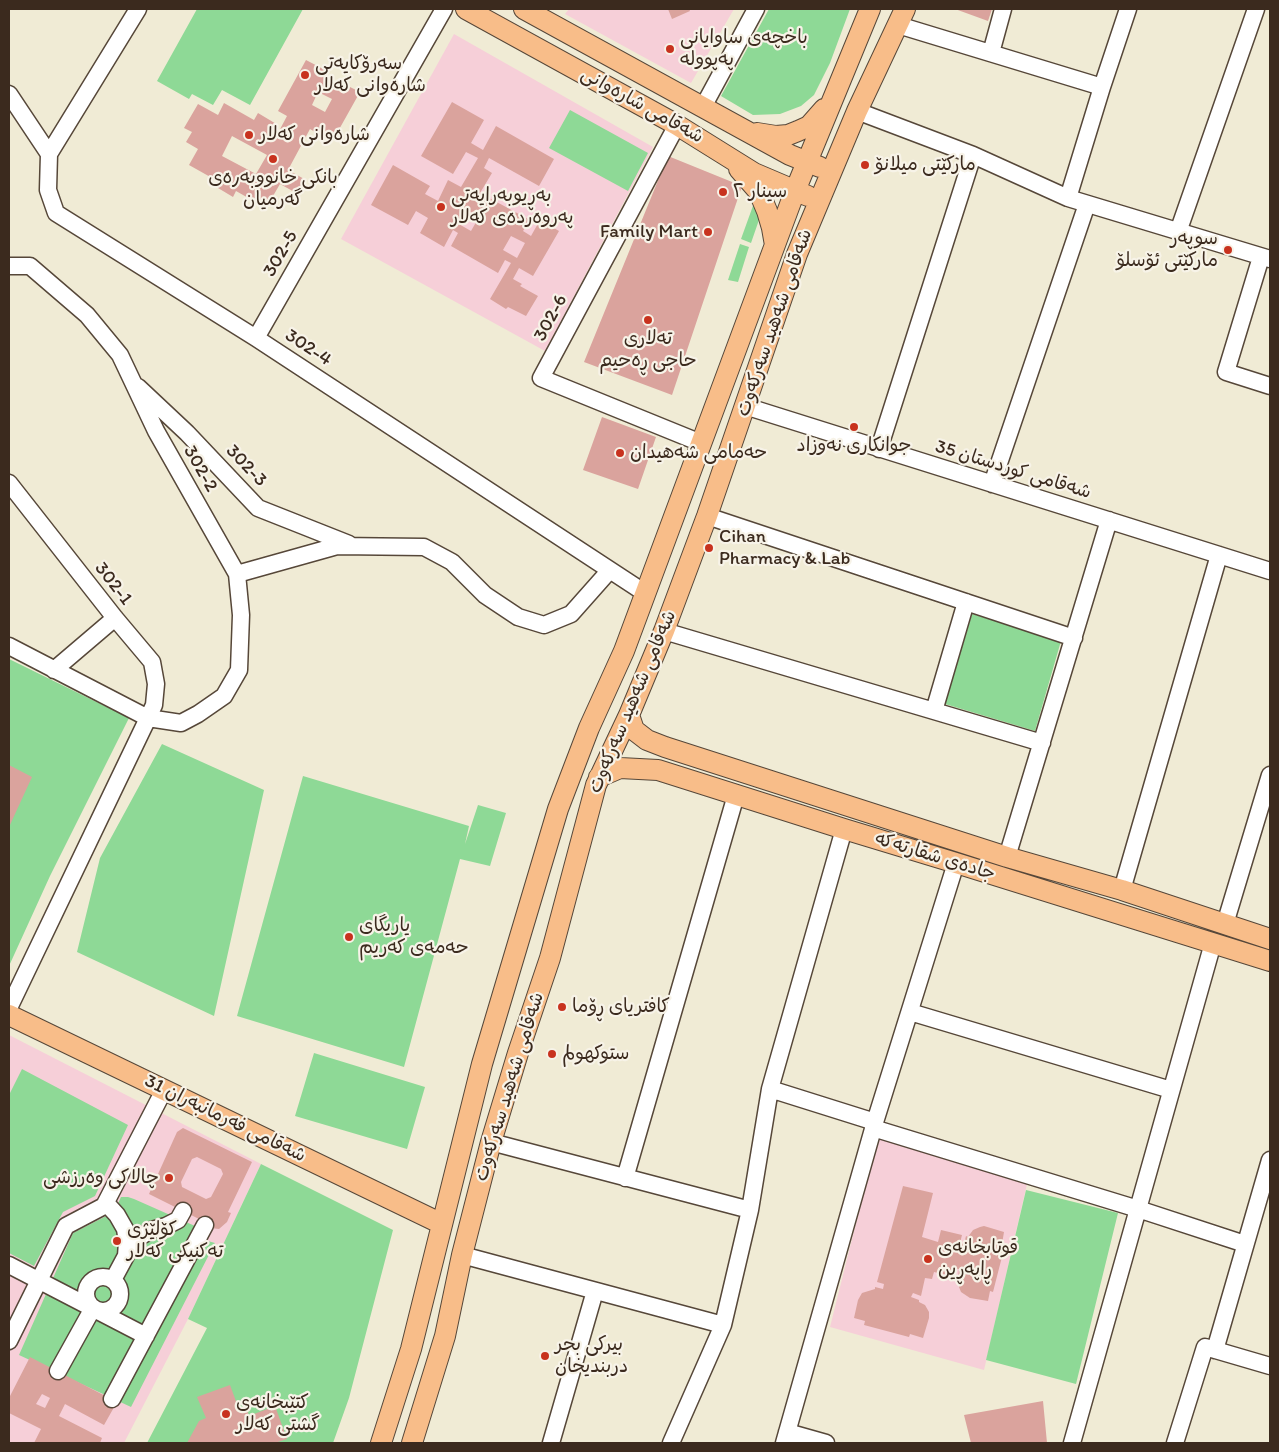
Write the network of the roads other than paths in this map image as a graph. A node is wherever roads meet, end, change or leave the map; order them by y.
1 (138, 9) edge
2 (444, 9) edge
3 (466, 9) edge
4 (524, 9) edge
5 (756, 9) edge
6 (870, 9) edge
7 (1002, 9) edge
8 (1128, 9) edge
9 (1256, 9) edge
10 (546, 14) edge
11 (901, 17) edge
12 (991, 53) junction
13 (1102, 87) junction
14 (837, 92) junction
15 (9, 94) edge
16 (703, 107) junction
17 (857, 111) junction
18 (677, 125) junction
19 (750, 132) junction
20 (49, 154) junction
21 (726, 155) junction
22 (974, 155) junction
23 (807, 162) junction
24 (831, 172) junction
25 (795, 191) junction
26 (1068, 198) junction
27 (819, 200) junction
28 (1087, 204) junction
29 (1178, 232) junction
30 (775, 247) junction
31 (1266, 258) edge
32 (9, 266) edge
33 (256, 338) junction
34 (131, 380) junction
35 (1270, 386) edge
36 (745, 406) junction
37 (701, 443) junction
38 (879, 449) junction
39 (9, 483) edge
40 (992, 484) junction
41 (708, 516) junction
42 (1109, 520) junction
43 (354, 546) junction
44 (1219, 555) junction
45 (610, 570) junction
46 (1270, 571) edge
47 (237, 574) junction
48 (646, 593) junction
49 (966, 602) junction
50 (115, 618) junction
51 (664, 631) junction
52 (1074, 638) junction
53 (9, 646) edge
54 (54, 670) junction
55 (934, 711) junction
56 (629, 715) junction
57 (148, 718) junction
58 (1042, 743) junction
59 (665, 747) junction
60 (658, 770) junction
61 (1270, 775) edge
62 (599, 777) junction
63 (736, 795) junction
64 (1266, 807) edge
65 (844, 829) junction
66 (1007, 857) junction
67 (956, 863) junction
68 (1122, 890) junction
69 (1225, 924) junction
70 (1270, 939) edge
71 (1213, 943) junction
72 (1270, 962) edge
73 (9, 1008) edge
74 (910, 1012) junction
75 (9, 1015) edge
76 (770, 1089) junction
77 (164, 1090) junction
78 (1171, 1090) junction
79 (874, 1125) junction
80 (491, 1142) junction
81 (1270, 1160) edge
82 (625, 1178) junction
83 (106, 1203) junction
84 (1138, 1209) junction
85 (750, 1210) junction
86 (183, 1211) dead end
87 (442, 1224) junction
88 (205, 1225) dead end
89 (1245, 1244) junction
90 (462, 1255) junction
91 (126, 1256) junction
92 (9, 1265) edge
93 (38, 1280) junction
94 (113, 1280) junction
95 (595, 1291) junction
96 (93, 1308) junction
97 (723, 1325) junction
98 (146, 1336) junction
99 (9, 1342) edge
100 (1214, 1350) junction
101 (1270, 1366) edge
102 (58, 1371) dead end
103 (112, 1399) dead end
104 (786, 1438) edge
105 (381, 1443) edge
106 (412, 1443) edge
107 (551, 1443) edge
108 (671, 1443) edge
109 (826, 1443) edge
110 (1072, 1443) edge
111 (1175, 1443) edge

1 - 20 street
2 - 33 street, 302-5
3 - 18 main road, شەقامی شارەوانی
4 - 10 main road, شەقامی شارەوانی
5 - 16 street
6 - 14 main road, شەقامی شەهید سەرکەوت
7 - 12 street
8 - 13 street
9 - 29 street
10 - 16 main road, شەقامی شارەوانی
11 - 12 street
11 - 17 main road, شەقامی شەهید سەرکەوت
12 - 13 street
13 - 26 street
14 - 19 main road
14 - 23 main road, شەقامی شەهید سەرکەوت
15 - 20 street
16 - 19 main road, شەقامی شارەوانی
17 - 22 street
17 - 24 main road, شەقامی شەهید سەرکەوت
18 - 21 main road, شەقامی شارەوانی
18 - 37 street, 302-6
19 - 23 main road, شەقامی شارەوانی
20 - 33 street, 302-4
21 - 25 main road, شەقامی شارەوانی
21 - 30 main road
22 - 26 street
22 - 38 street
23 - 24 main road, شەقامی شارەوانی
23 - 25 main road, شەقامی شەهید سەرکەوت
24 - 27 main road, شەقامی شەهید سەرکەوت
25 - 27 main road, شەقامی شارەوانی
25 - 30 main road, شەقامی شەهید سەرکەوت
26 - 28 street
27 - 36 main road, شەقامی شەهید سەرکەوت
28 - 29 street
28 - 40 street
29 - 31 street
30 - 37 main road, شەقامی شەهید سەرکەوت
31 - 35 street
32 - 34 street, 302-2
33 - 45 street, 302-4
34 - 43 street, 302-3
34 - 47 street, 302-2
36 - 38 street, شەقامی کوردستان 35
36 - 41 main road, شەقامی شەهید سەرکەوت
37 - 48 main road, شەقامی شەهید سەرکەوت
38 - 40 street, شەقامی کوردستان 35
39 - 50 street, 302-1
40 - 42 street, شەقامی کوردستان 35
41 - 49 street
41 - 51 main road, شەقامی شەهید سەرکەوت
42 - 44 street, شەقامی کوردستان 35
42 - 52 street
43 - 45 street
43 - 47 street
44 - 46 street, شەقامی کوردستان 35
44 - 68 street
45 - 48 street, 302-4
47 - 57 street, 302-2
48 - 87 main road, شەقامی شەهید سەرکەوت
49 - 52 street
49 - 55 street
50 - 54 street
50 - 57 street, 302-1
51 - 55 street
51 - 56 main road, شەقامی شەهید سەرکەوت
52 - 58 street
53 - 54 street
54 - 57 street
55 - 58 street
56 - 59 main road, جادەی شقارتەکە
56 - 62 main road, شەقامی شەهید سەرکەوت
57 - 73 street, 302-1
58 - 66 street
59 - 60 main road
59 - 66 main road, جادەی شقارتەکە
60 - 62 main road, جادەی شقارتەکە
60 - 63 main road, جادەی شقارتەکە
61 - 64 street
62 - 80 main road, شەقامی شەهید سەرکەوت
63 - 65 main road, جادەی شقارتەکە
63 - 82 street
64 - 69 street
65 - 67 main road, جادەی شقارتەکە
65 - 76 street
66 - 68 main road, جادەی شقارتەکە
67 - 71 main road, جادەی شقارتەکە
67 - 74 street
68 - 69 main road, جادەی شقارتەکە
69 - 70 main road, جادەی شقارتەکە
71 - 72 main road, جادەی شقارتەکە
71 - 78 street
74 - 78 street
74 - 79 street
75 - 77 main road, شەقامی فەرمانبەران 31
76 - 79 street
76 - 85 street
77 - 83 street
77 - 87 main road, شەقامی فەرمانبەران 31
78 - 84 street
79 - 84 street
79 - 104 street
80 - 82 street
80 - 90 main road, شەقامی شەهید سەرکەوت
81 - 89 street
82 - 85 street
83 - 91 street
83 - 93 street
84 - 89 street
84 - 110 street
85 - 97 street
86 - 91 street
87 - 105 main road, شەقامی شەهید سەرکەوت
88 - 98 street
89 - 100 street
90 - 95 street
90 - 106 main road, شەقامی شەهید سەرکەوت
91 - 94 street
92 - 93 street
93 - 96 street
93 - 99 street
94 - 96 street
94 - 96 street
95 - 97 street
95 - 107 street
96 - 98 street
96 - 102 street
97 - 108 street
98 - 103 street
100 - 101 street
100 - 111 street
104 - 109 street

